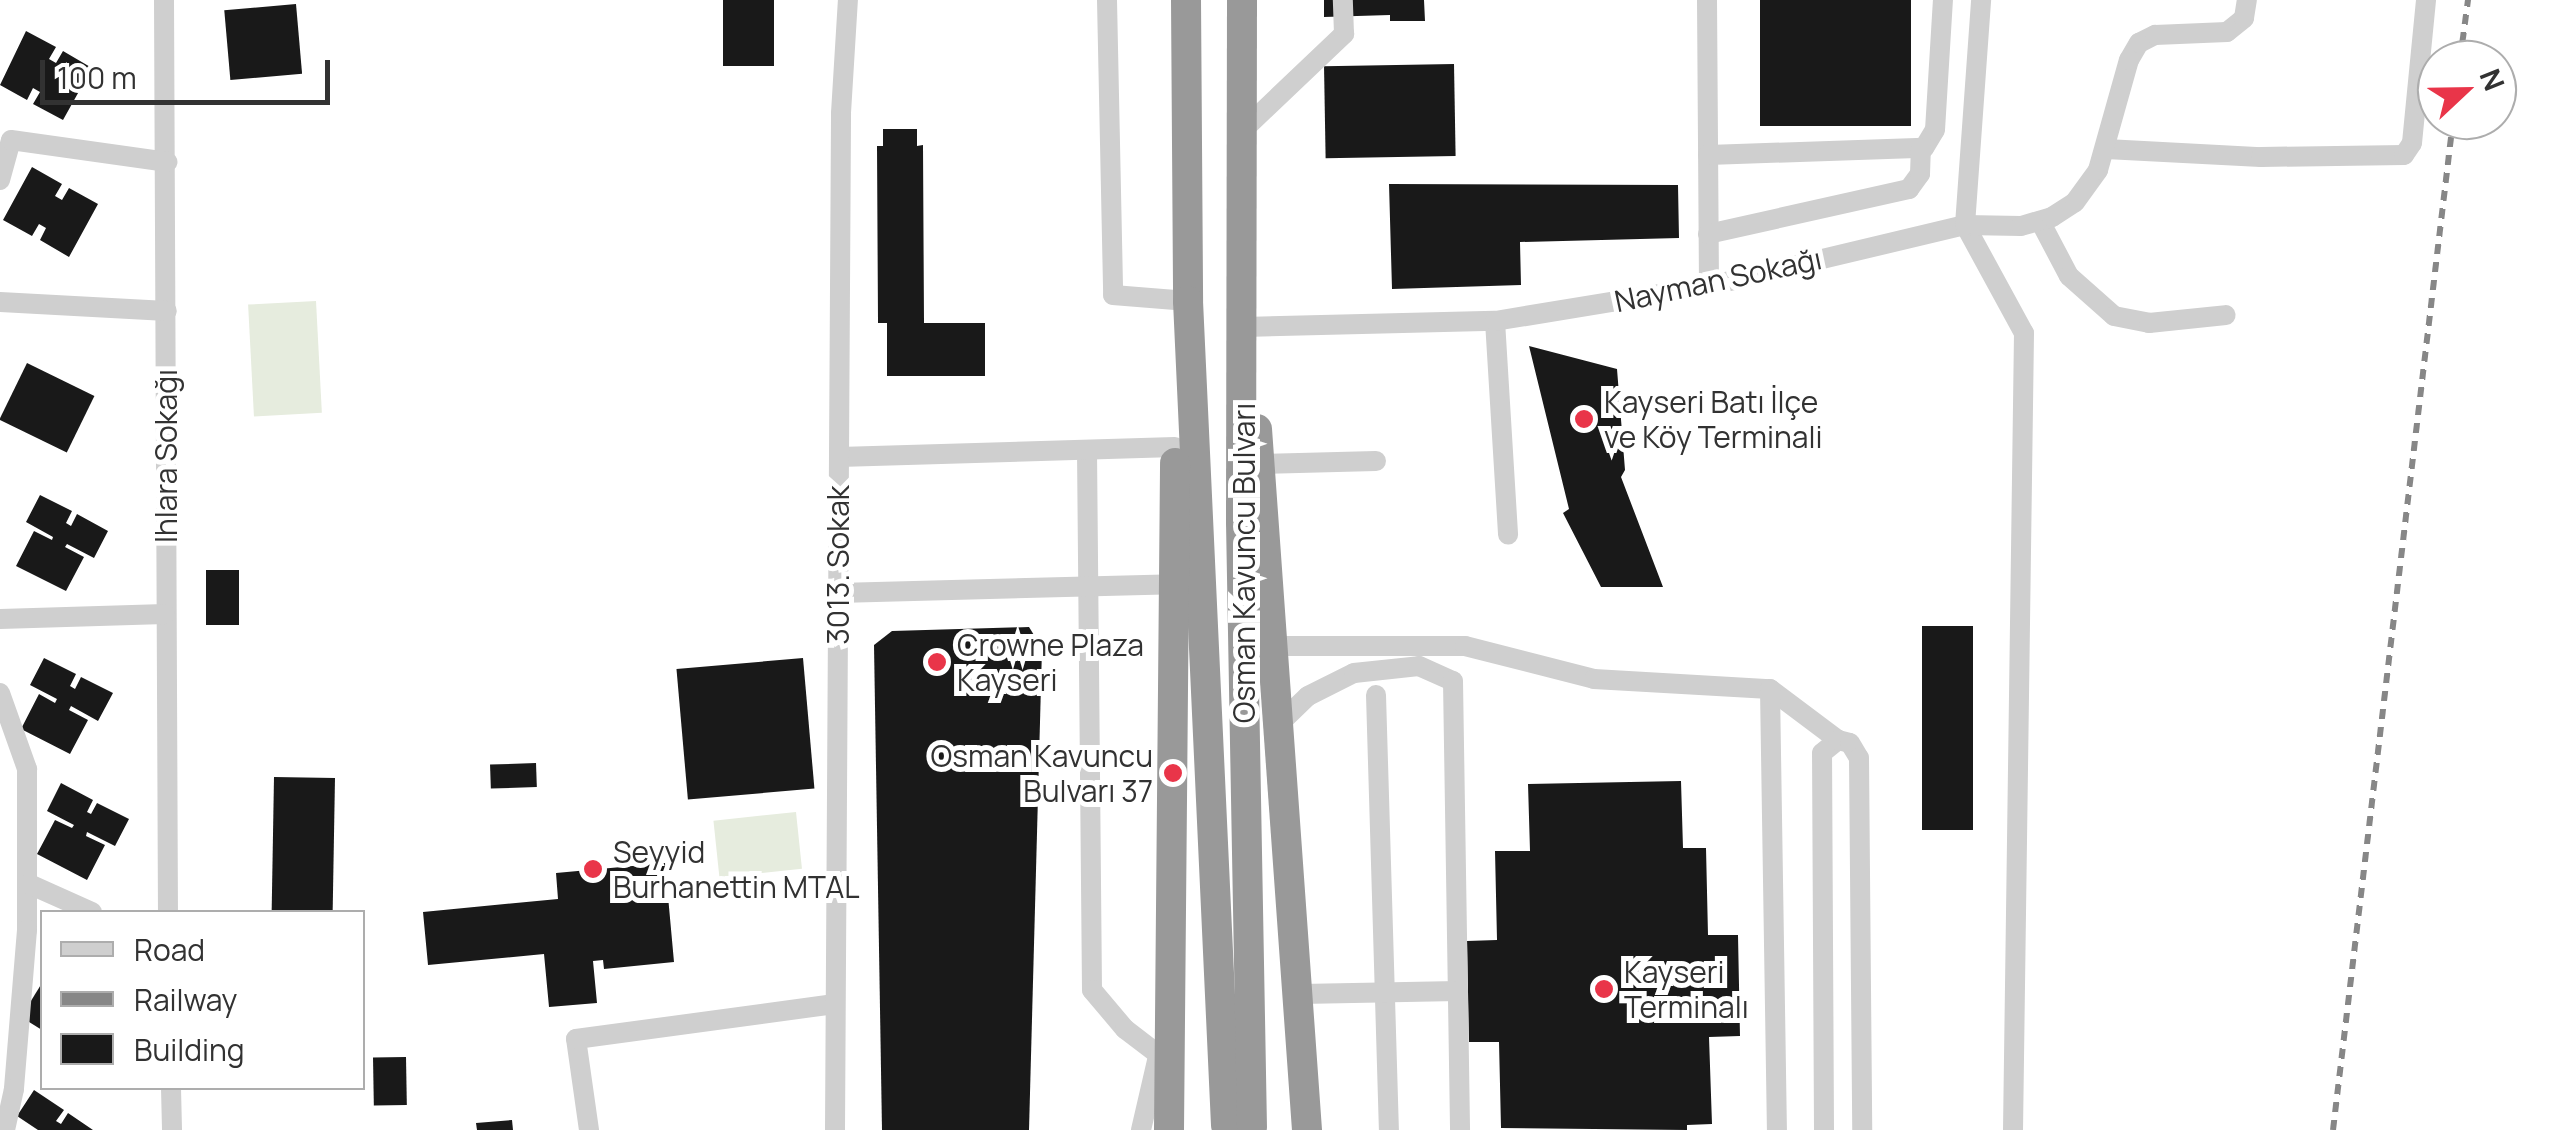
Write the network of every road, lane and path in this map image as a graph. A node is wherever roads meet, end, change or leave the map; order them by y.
1 (164, 0) edge
2 (848, 0) edge
3 (1107, 0) edge
4 (1186, 0) edge
5 (1242, 0) edge
6 (1343, 0) edge
7 (1707, 0) edge
8 (1943, 0) edge
9 (1981, 0) edge
10 (2248, 0) edge
11 (2426, 0) edge
12 (1240, 133) junction
13 (1921, 148) junction
14 (2106, 149) junction
15 (1708, 155) junction
16 (167, 162) junction
17 (0, 180) edge
18 (2040, 222) junction
19 (1966, 225) junction
20 (1708, 234) junction
21 (1709, 286) junction
22 (1188, 300) junction
23 (0, 302) edge
24 (167, 311) junction
25 (2226, 316) dead end
26 (1495, 321) junction
27 (1244, 327) junction
28 (1175, 447) junction
29 (1087, 450) junction
30 (839, 456) junction
31 (1376, 460) dead end
32 (1262, 464) junction
33 (1508, 535) dead end
34 (1174, 584) junction
35 (1086, 586) junction
36 (838, 593) junction
37 (165, 614) junction
38 (0, 618) edge
39 (1275, 646) junction
40 (1770, 689) junction
41 (0, 692) edge
42 (1376, 696) dead end
43 (1281, 722) junction
44 (1838, 740) junction
45 (28, 884) junction
46 (87, 910) edge
47 (168, 910) edge
48 (1458, 991) junction
49 (1385, 993) junction
50 (1301, 994) junction
51 (1171, 1002) junction
52 (836, 1004) junction
53 (1159, 1054) junction
54 (171, 1090) edge
55 (4, 1130) edge
56 (172, 1130) edge
57 (589, 1130) edge
58 (835, 1130) edge
59 (1141, 1130) edge
60 (1169, 1130) edge
61 (1307, 1130) edge
62 (1389, 1130) edge
63 (1460, 1130) edge
64 (1776, 1130) edge
65 (1824, 1130) edge
66 (1862, 1130) edge
67 (2013, 1130) edge

1 - 16 street, Ihlara Sokağı
2 - 30 street, 3013. Sokak
3 - 22 street
4 - 22 highway, Osman Kavuncu Bulvarı
5 - 12 highway, Osman Kavuncu Bulvarı
6 - 12 street
7 - 15 street
8 - 13 street
9 - 19 street
10 - 14 street
11 - 14 street
12 - 27 highway, Osman Kavuncu Bulvarı
13 - 15 street
13 - 20 street
14 - 18 street
15 - 20 street
16 - 17 street
16 - 24 street, Ihlara Sokağı
18 - 19 street, Nayman Sokağı
18 - 25 street
19 - 21 street, Nayman Sokağı
19 - 67 street
20 - 21 street
21 - 26 street, Nayman Sokağı
22 - 27 highway, Osman Kavuncu Bulvarı
22 - 28 highway
23 - 24 street
24 - 37 street, Ihlara Sokağı
26 - 27 street, Nayman Sokağı
26 - 33 street
27 - 32 highway
28 - 29 street
28 - 34 highway
29 - 30 street
29 - 35 street
30 - 36 street, 3013. Sokak
31 - 32 street
32 - 39 highway
34 - 35 street
34 - 51 highway
35 - 36 street
35 - 53 street
36 - 52 street, 3013. Sokak
37 - 38 street
37 - 47 street, Ihlara Sokağı
39 - 40 street
39 - 43 highway
40 - 44 street
40 - 64 street
41 - 45 street
42 - 49 street
43 - 48 street
43 - 50 highway
44 - 65 street
44 - 66 street
45 - 46 street
45 - 55 street
48 - 49 street
48 - 63 street
49 - 50 street
49 - 62 street
50 - 61 highway
51 - 53 street
51 - 60 highway
52 - 57 street
52 - 58 street, 3013. Sokak
53 - 59 street
54 - 56 street

